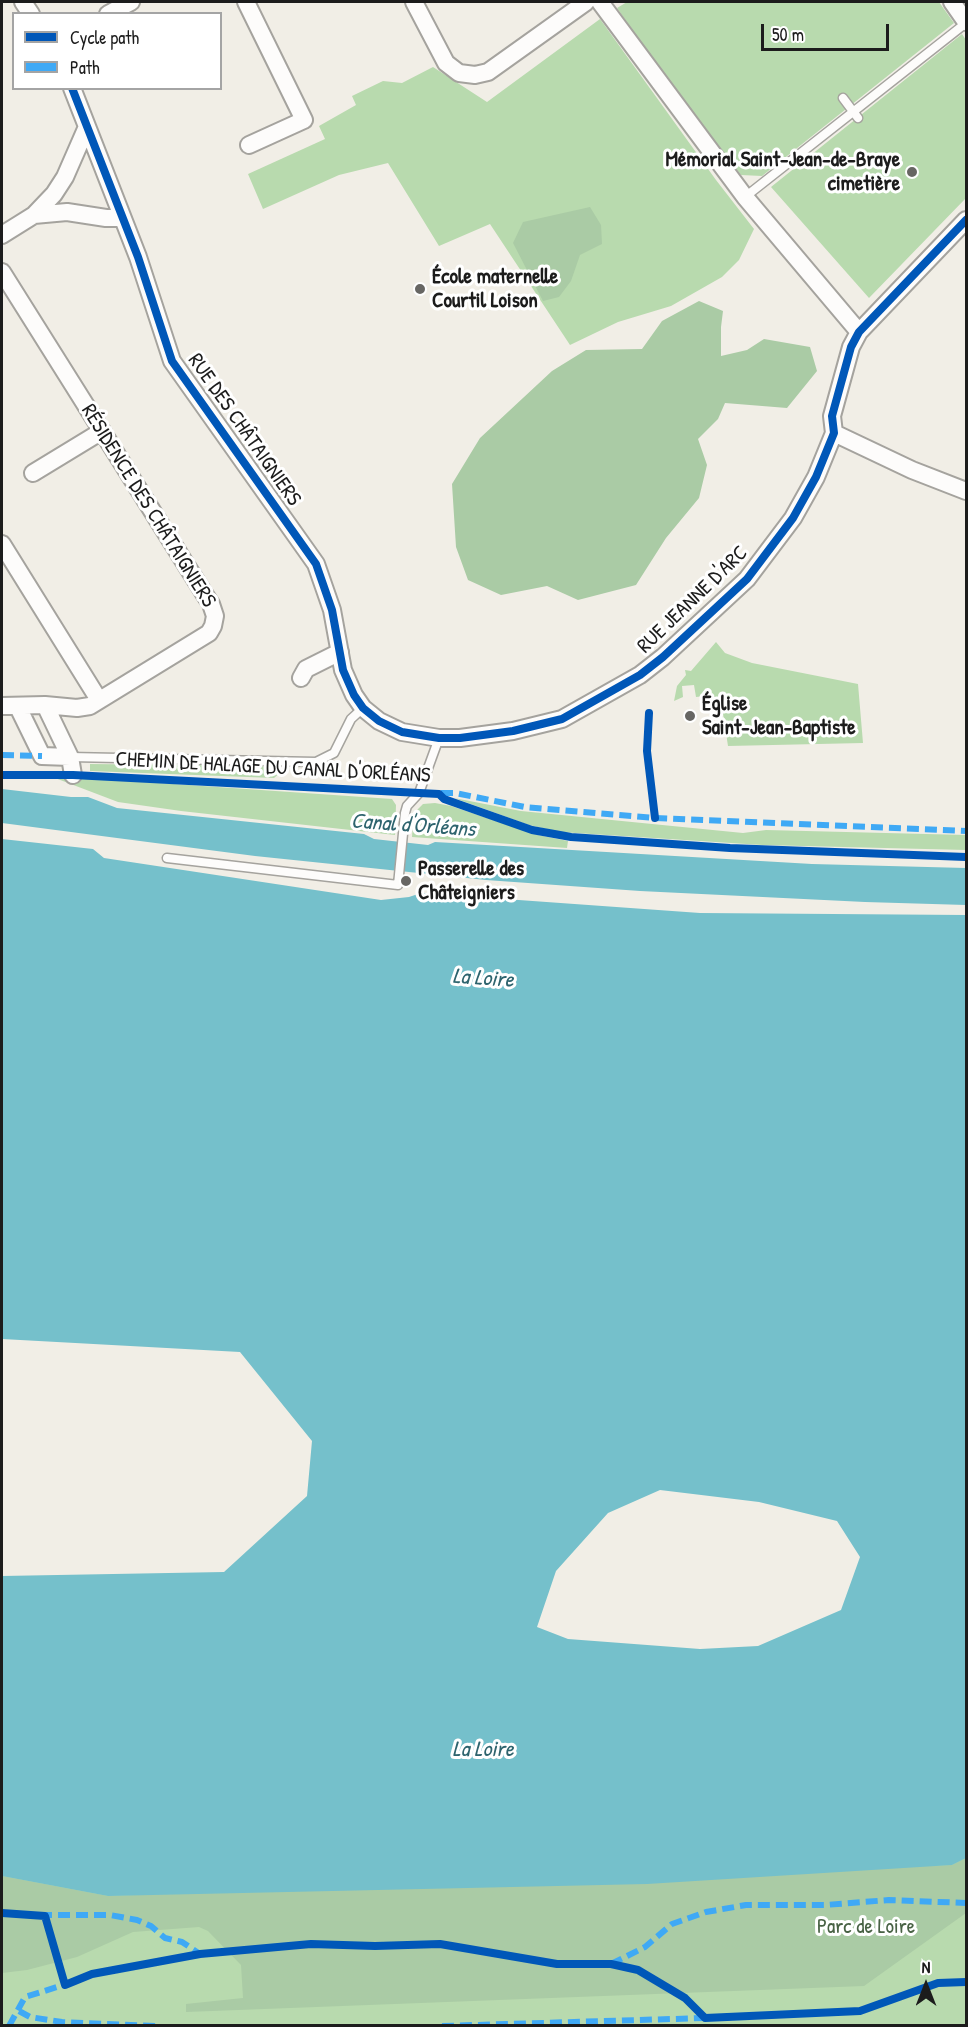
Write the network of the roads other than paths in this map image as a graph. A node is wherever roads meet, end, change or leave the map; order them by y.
1 (131, 2) edge
2 (246, 2) edge
3 (414, 2) edge
4 (586, 2) edge
5 (600, 2) edge
6 (951, 2) edge
7 (112, 12) edge
8 (966, 23) edge
9 (73, 90) edge
10 (843, 98) dead end
11 (856, 115) junction
12 (86, 129) junction
13 (249, 145) dead end
14 (746, 197) junction
15 (34, 215) junction
16 (122, 218) junction
17 (966, 220) edge
18 (2, 234) edge
19 (2, 273) edge
20 (859, 332) junction
21 (102, 431) junction
22 (834, 432) junction
23 (33, 473) dead end
24 (966, 491) edge
25 (2, 544) edge
26 (339, 652) junction
27 (301, 678) dead end
28 (99, 700) junction
29 (45, 705) junction
30 (10, 706) edge
31 (363, 708) junction
32 (439, 738) junction
33 (70, 757) junction
34 (73, 775) dead end
35 (167, 858) dead end

1 - 7 street
2 - 13 street
3 - 4 street
5 - 14 street
6 - 8 street
8 - 11 lane
9 - 12 street, RUE DES CHÂTAIGNIERS
10 - 11 lane
11 - 14 lane
12 - 15 street
12 - 16 street, RUE DES CHÂTAIGNIERS
14 - 20 street
15 - 16 street
15 - 18 street
16 - 26 street, RUE DES CHÂTAIGNIERS
17 - 20 street, RUE JEANNE D'ARC
19 - 21 street, RÉSIDENCE DES CHÂTAIGNIERS
20 - 22 street, RUE JEANNE D'ARC
21 - 23 street
21 - 28 street, RÉSIDENCE DES CHÂTAIGNIERS
22 - 24 street
22 - 32 street, RUE JEANNE D'ARC
25 - 28 street
26 - 27 street
26 - 31 street, RUE DES CHÂTAIGNIERS
28 - 29 street, RÉSIDENCE DES CHÂTAIGNIERS
29 - 30 street, RÉSIDENCE DES CHÂTAIGNIERS
29 - 33 street
30 - 33 street
31 - 32 street, RUE DES CHÂTAIGNIERS
31 - 33 lane
32 - 35 lane
33 - 34 street

